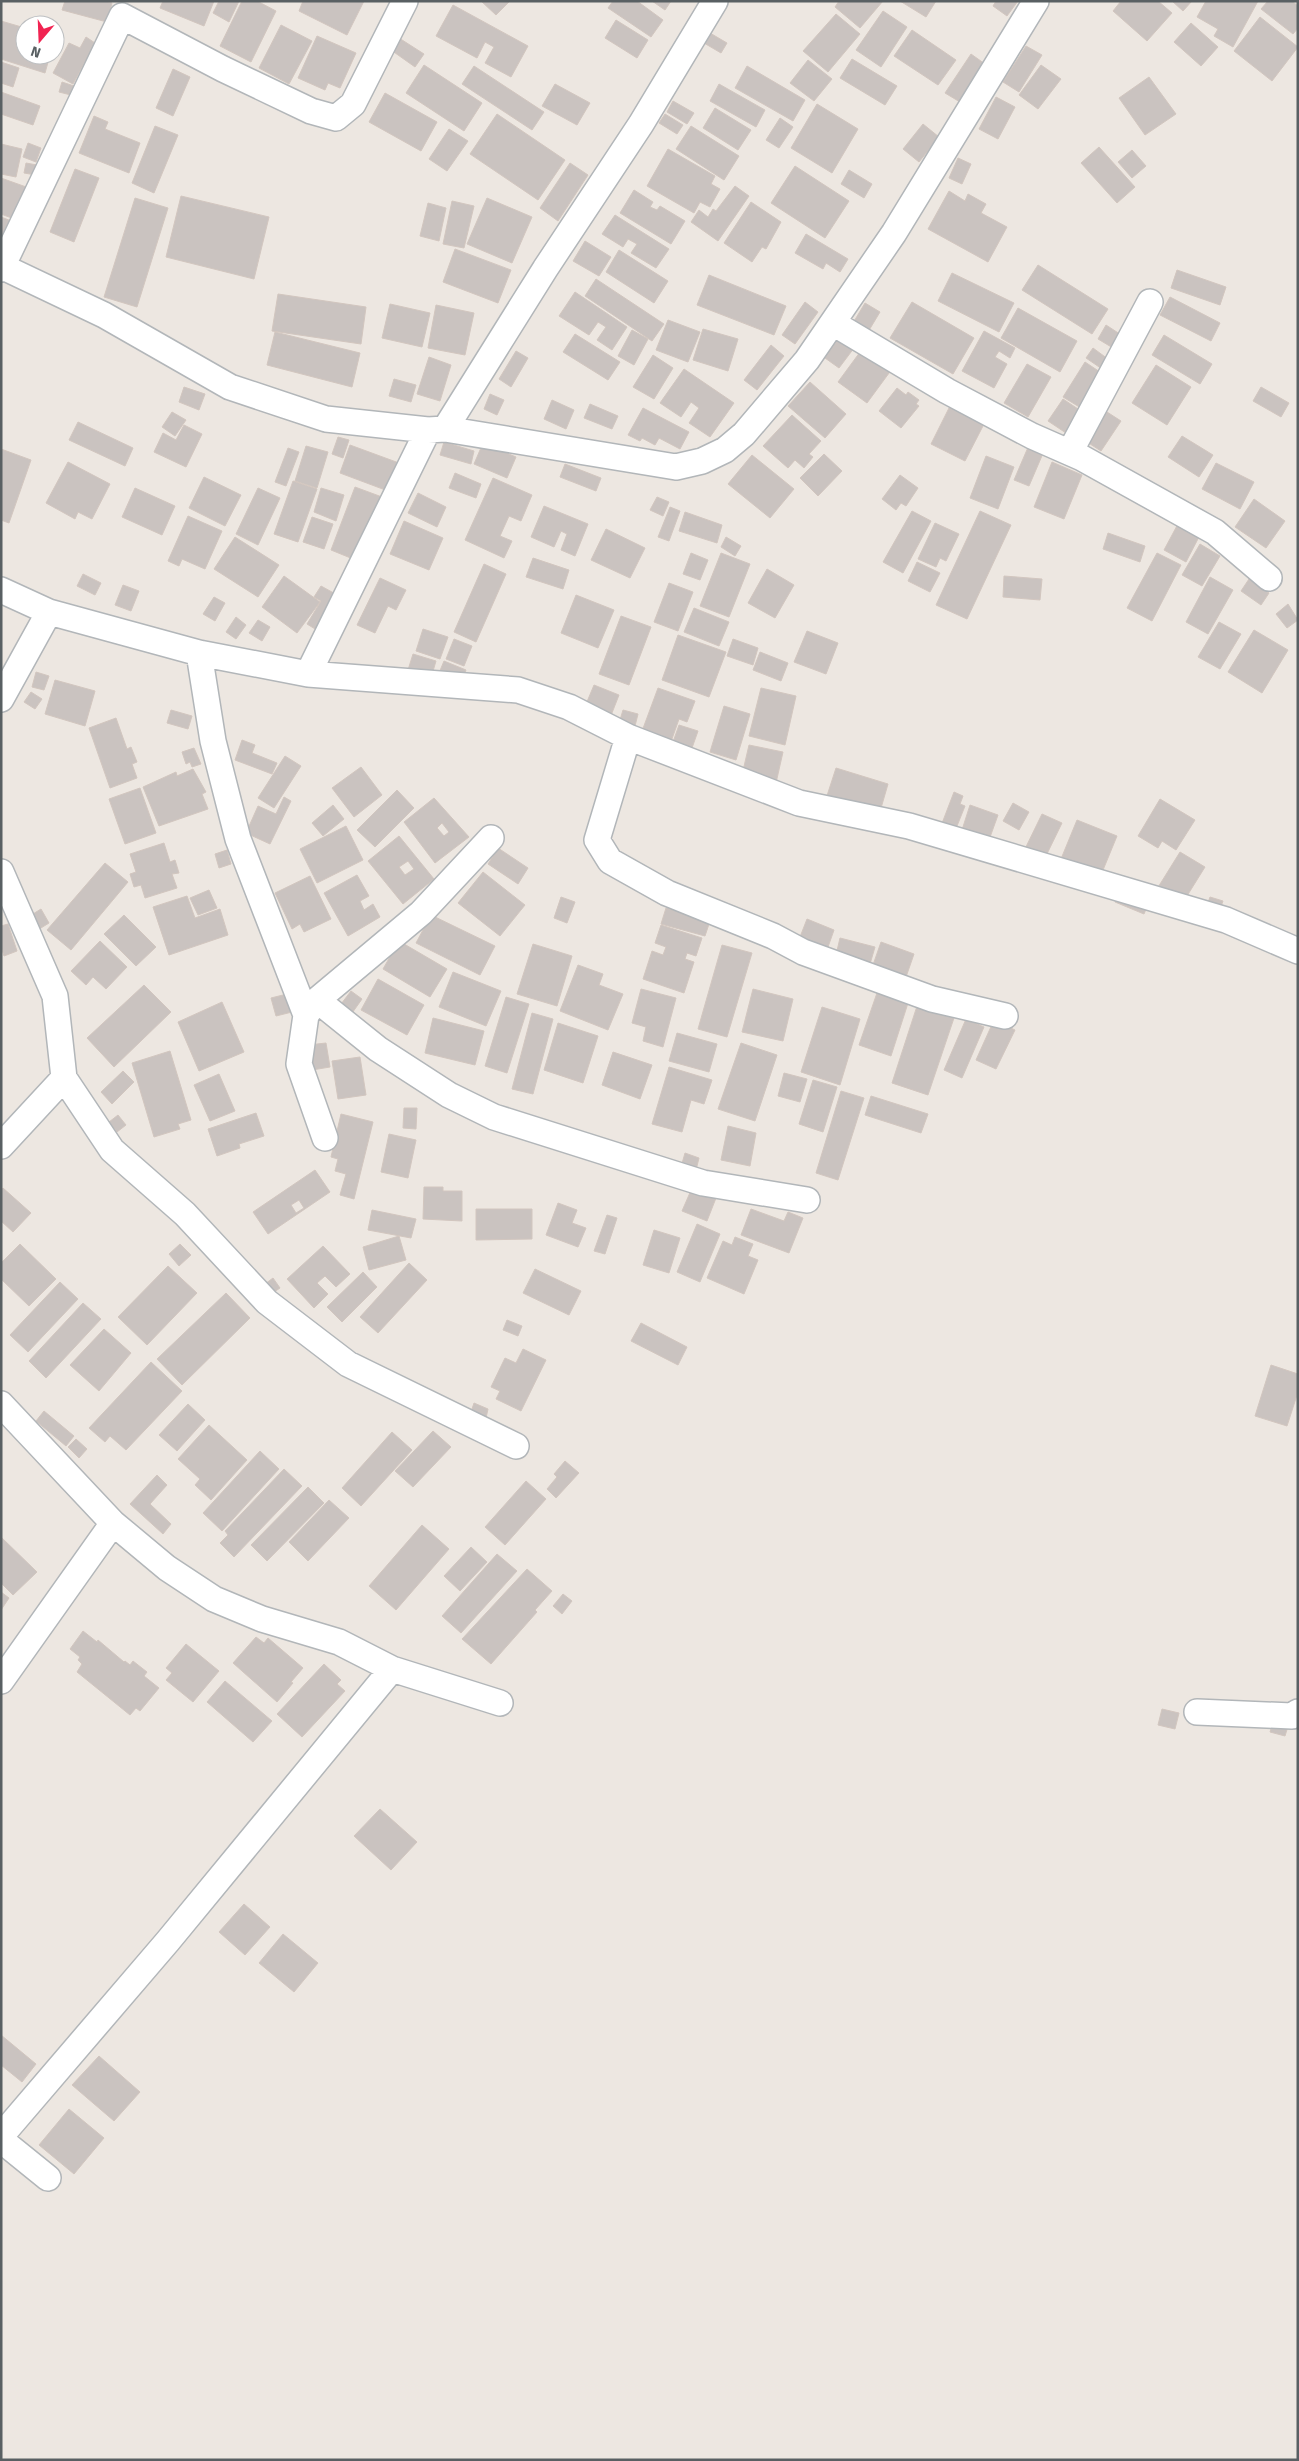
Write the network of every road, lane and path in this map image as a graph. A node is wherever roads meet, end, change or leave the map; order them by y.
1 (405, 1) edge
2 (715, 1) edge
3 (1036, 1) edge
4 (125, 9) edge
5 (2, 267) edge
6 (1150, 302) dead end
7 (833, 323) junction
8 (436, 430) junction
9 (1070, 452) junction
10 (1270, 578) dead end
11 (1, 590) edge
12 (48, 612) junction
13 (199, 653) junction
14 (308, 674) junction
15 (1, 699) edge
16 (628, 737) junction
17 (491, 838) dead end
18 (1, 872) edge
19 (1298, 951) edge
20 (311, 1008) junction
21 (1004, 1016) dead end
22 (64, 1078) junction
23 (325, 1138) dead end
24 (1, 1146) edge
25 (807, 1200) dead end
26 (1, 1404) edge
27 (516, 1446) dead end
28 (113, 1522) junction
29 (392, 1669) junction
30 (1, 1681) edge
31 (500, 1704) dead end
32 (1197, 1712) dead end
33 (1298, 1712) edge
34 (1, 2136) edge
35 (1, 2140) edge
36 (48, 2178) dead end

1 - 4 street
2 - 8 street
3 - 7 street
4 - 5 street
5 - 8 street
6 - 9 street
7 - 8 street
7 - 9 street
8 - 14 street
9 - 10 street
11 - 12 street
12 - 13 street
12 - 15 street
13 - 14 street
13 - 20 street
14 - 16 street
16 - 19 street
16 - 21 street
17 - 20 street
18 - 22 street
20 - 23 street
20 - 25 street
22 - 24 street
22 - 27 street
26 - 28 street
28 - 29 street
28 - 30 street
29 - 31 street
29 - 34 street
32 - 33 street
35 - 36 street

